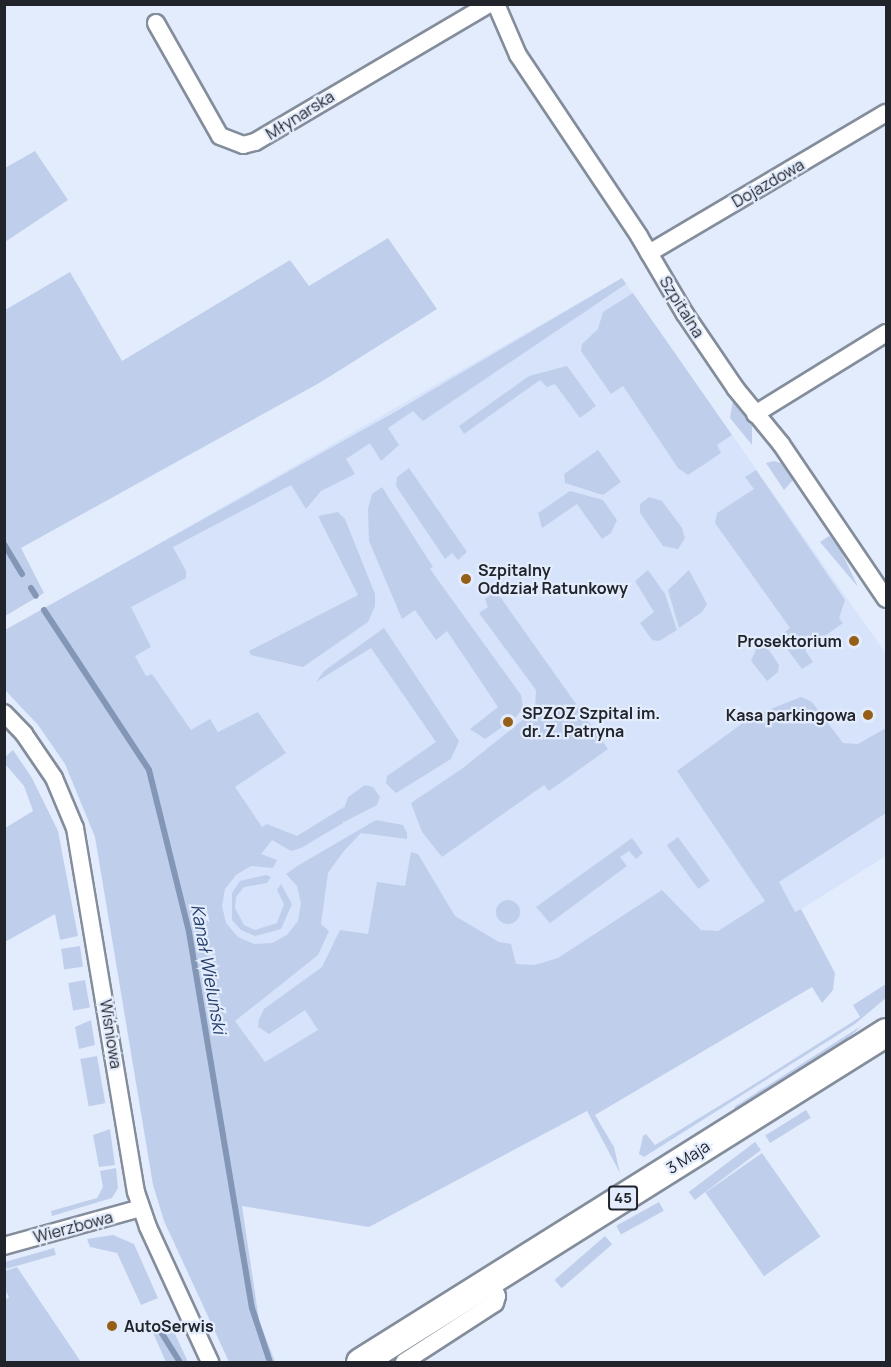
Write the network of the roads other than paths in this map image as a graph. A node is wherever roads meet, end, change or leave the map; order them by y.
1 (489, 4) edge
2 (496, 4) edge
3 (156, 23) dead end
4 (886, 113) edge
5 (649, 253) junction
6 (886, 333) edge
7 (755, 414) junction
8 (886, 599) edge
9 (4, 713) edge
10 (886, 1032) edge
11 (141, 1208) junction
12 (4, 1246) edge
13 (490, 1281) junction
14 (210, 1362) edge
15 (360, 1362) edge
16 (404, 1362) edge

1 - 3 street, Młynarska
2 - 5 street, Szpitalna
4 - 5 street, Dojazdowa
5 - 7 street, Szpitalna
6 - 7 street
7 - 8 street, Szpitalna
9 - 11 street, Wiśniowa
10 - 13 main road, 3 Maja / 45
11 - 12 street, Wierzbowa
11 - 14 street, Wiśniowa
13 - 15 main road, 3 Maja / 45
13 - 16 street

